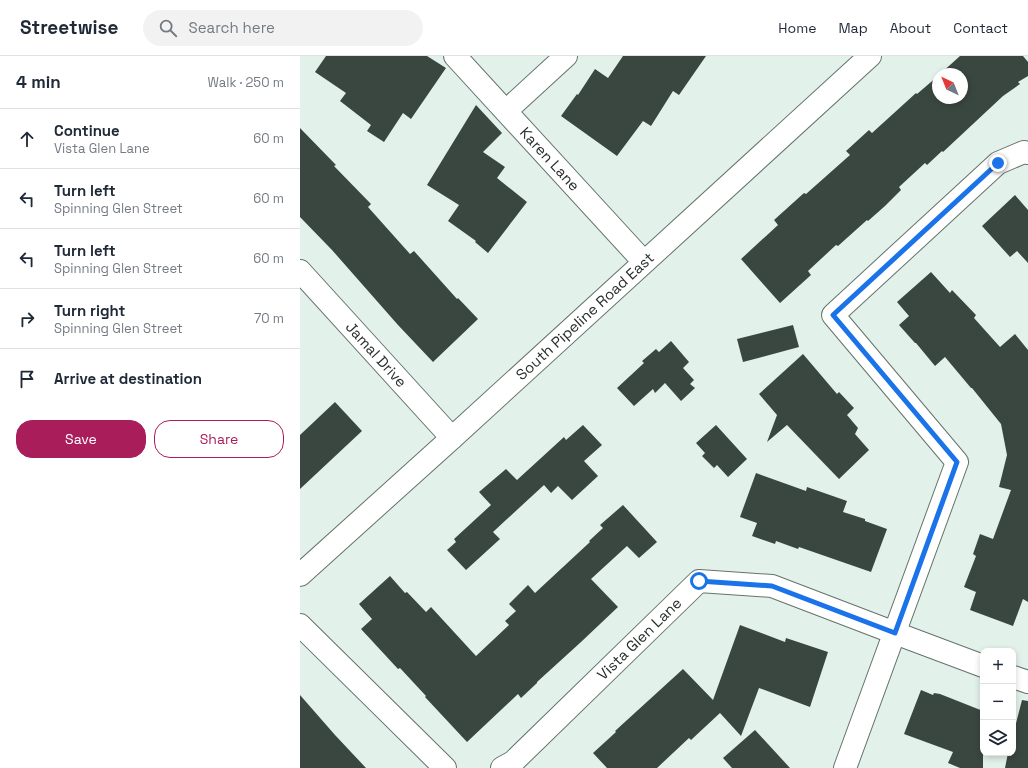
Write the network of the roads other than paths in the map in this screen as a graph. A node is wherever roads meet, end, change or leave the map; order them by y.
1 (455, 56) edge
2 (566, 56) edge
3 (870, 56) edge
4 (506, 111) junction
5 (1028, 153) edge
6 (644, 262) junction
7 (300, 271) edge
8 (452, 438) junction
9 (300, 575) edge
10 (300, 625) edge
11 (895, 633) junction
12 (980, 665) edge
13 (1016, 678) edge
14 (1028, 682) edge
15 (445, 768) edge
16 (502, 768) edge
17 (846, 768) edge

1 - 4 street, Karen Lane
2 - 4 street
3 - 6 street, South Pipeline Road East
4 - 6 street, Karen Lane
5 - 11 street
6 - 8 street, South Pipeline Road East
7 - 8 street, Jamal Drive
8 - 9 street, South Pipeline Road East
10 - 15 street
11 - 12 street, Vista Glen Lane
11 - 16 street, Vista Glen Lane
11 - 17 street
13 - 14 street

